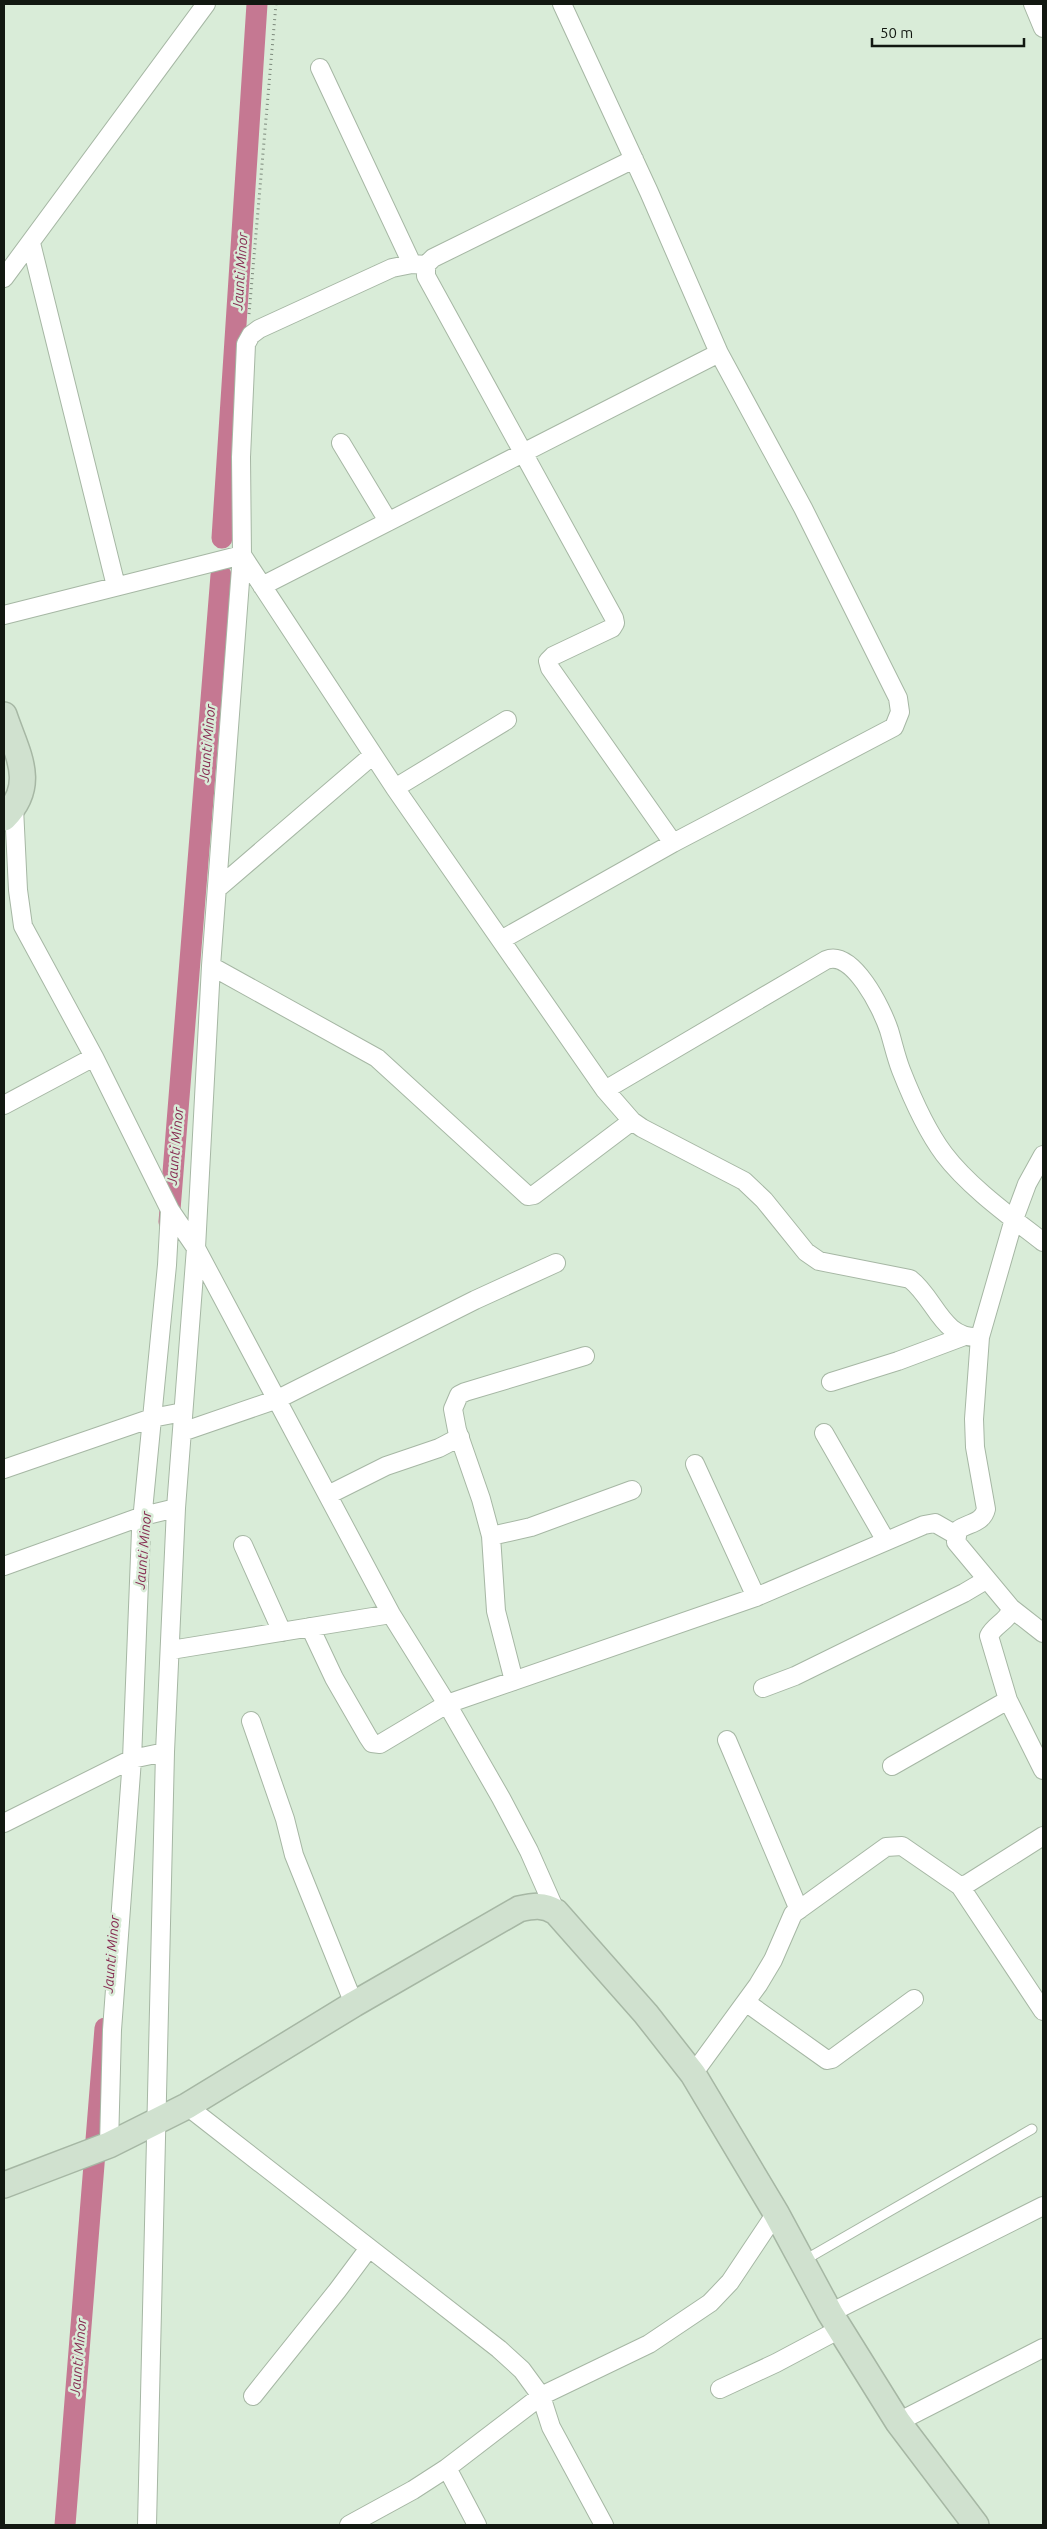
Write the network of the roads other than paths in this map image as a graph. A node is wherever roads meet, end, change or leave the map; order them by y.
1 (206, 4) edge
2 (562, 4) edge
3 (1032, 4) edge
4 (1043, 28) edge
5 (320, 68) dead end
6 (634, 159) junction
7 (30, 242) junction
8 (419, 265) junction
9 (4, 278) edge
10 (719, 353) junction
11 (341, 443) dead end
12 (523, 453) junction
13 (388, 520) junction
14 (242, 555) junction
15 (116, 586) junction
16 (262, 586) junction
17 (4, 615) edge
18 (4, 715) edge
19 (507, 720) dead end
20 (373, 755) junction
21 (395, 788) junction
22 (9, 813) edge
23 (673, 843) junction
24 (217, 889) junction
25 (501, 940) junction
26 (211, 966) junction
27 (94, 1057) junction
28 (605, 1090) junction
29 (4, 1105) edge
30 (632, 1121) junction
31 (1043, 1155) edge
32 (172, 1214) junction
33 (1014, 1219) junction
34 (192, 1241) junction
35 (1043, 1242) edge
36 (556, 1263) dead end
37 (971, 1337) junction
38 (586, 1356) dead end
39 (831, 1382) dead end
40 (278, 1399) junction
41 (167, 1415) junction
42 (182, 1432) junction
43 (824, 1433) dead end
44 (460, 1437) junction
45 (695, 1464) dead end
46 (4, 1469) edge
47 (632, 1490) dead end
48 (328, 1495) junction
49 (160, 1512) junction
50 (956, 1535) junction
51 (490, 1536) junction
52 (886, 1541) junction
53 (244, 1545) dead end
54 (4, 1566) edge
55 (986, 1580) junction
56 (756, 1596) junction
57 (1011, 1608) junction
58 (391, 1614) junction
59 (310, 1627) junction
60 (282, 1632) junction
61 (1043, 1633) edge
62 (171, 1650) junction
63 (514, 1681) junction
64 (763, 1688) dead end
65 (1008, 1700) junction
66 (447, 1704) junction
67 (251, 1722) dead end
68 (727, 1740) dead end
69 (149, 1755) junction
70 (892, 1766) dead end
71 (1043, 1770) edge
72 (4, 1823) edge
73 (1043, 1836) edge
74 (960, 1886) junction
75 (799, 1910) junction
76 (556, 1912) junction
77 (914, 1999) dead end
78 (747, 2003) junction
79 (354, 2004) junction
80 (1043, 2011) edge
81 (693, 2074) junction
82 (187, 2106) junction
83 (1032, 2129) dead end
84 (132, 2134) junction
85 (4, 2185) edge
86 (1043, 2206) edge
87 (776, 2214) junction
88 (369, 2248) junction
89 (803, 2261) junction
90 (835, 2321) junction
91 (1043, 2348) edge
92 (720, 2388) dead end
93 (253, 2396) dead end
94 (541, 2396) junction
95 (898, 2422) junction
96 (447, 2468) junction
97 (147, 2525) edge
98 (348, 2525) edge
99 (478, 2525) edge
100 (604, 2525) edge
101 (976, 2525) edge

1 - 7 street
2 - 6 street
3 - 4 street
5 - 8 street
6 - 8 street
6 - 10 street
7 - 9 street
7 - 15 street
8 - 12 street
8 - 14 street
10 - 12 street
10 - 23 street
11 - 13 street
12 - 13 street
12 - 23 street
13 - 16 street
14 - 15 street
14 - 16 street
14 - 24 street
15 - 17 street
16 - 20 street
18 - 22 street
19 - 21 street
20 - 21 street
20 - 24 street
21 - 25 street
22 - 27 street
23 - 25 street
24 - 26 street
25 - 28 street
26 - 30 street
26 - 34 street
27 - 29 street
27 - 32 street
28 - 30 street
28 - 33 street
30 - 37 street
31 - 33 street
32 - 34 street
32 - 41 street
33 - 35 street
33 - 37 street
34 - 40 street
34 - 41 street
36 - 40 street
37 - 39 street
37 - 50 street
38 - 44 street
40 - 42 street
40 - 48 street
41 - 42 street
41 - 46 street
41 - 49 street
42 - 49 street
43 - 52 street
44 - 48 street
44 - 51 street
45 - 56 street
47 - 51 street
48 - 58 street
49 - 54 street
49 - 62 street
49 - 69 street
50 - 52 street
50 - 55 street
51 - 63 street
52 - 56 street
53 - 60 street
55 - 57 street
55 - 64 street
56 - 63 street
57 - 61 street
57 - 65 street
58 - 59 street
58 - 66 street
59 - 60 street
59 - 66 street
60 - 62 street
62 - 69 street
63 - 66 street
65 - 70 street
65 - 71 street
66 - 76 street
67 - 79 street
68 - 75 street
69 - 72 street
69 - 84 street
69 - 84 street
73 - 74 street
74 - 75 street
74 - 80 street
75 - 78 street
76 - 79 street
76 - 81 street
77 - 78 street
78 - 81 street
79 - 82 street
81 - 87 street
82 - 84 street
82 - 88 street
83 - 89 lane
84 - 85 street
84 - 97 street
86 - 90 street
87 - 89 street
87 - 94 street
88 - 93 street
88 - 94 street
89 - 90 street
90 - 92 street
90 - 95 street
91 - 95 street
94 - 96 street
94 - 100 street
95 - 101 street
96 - 98 street
96 - 99 street

